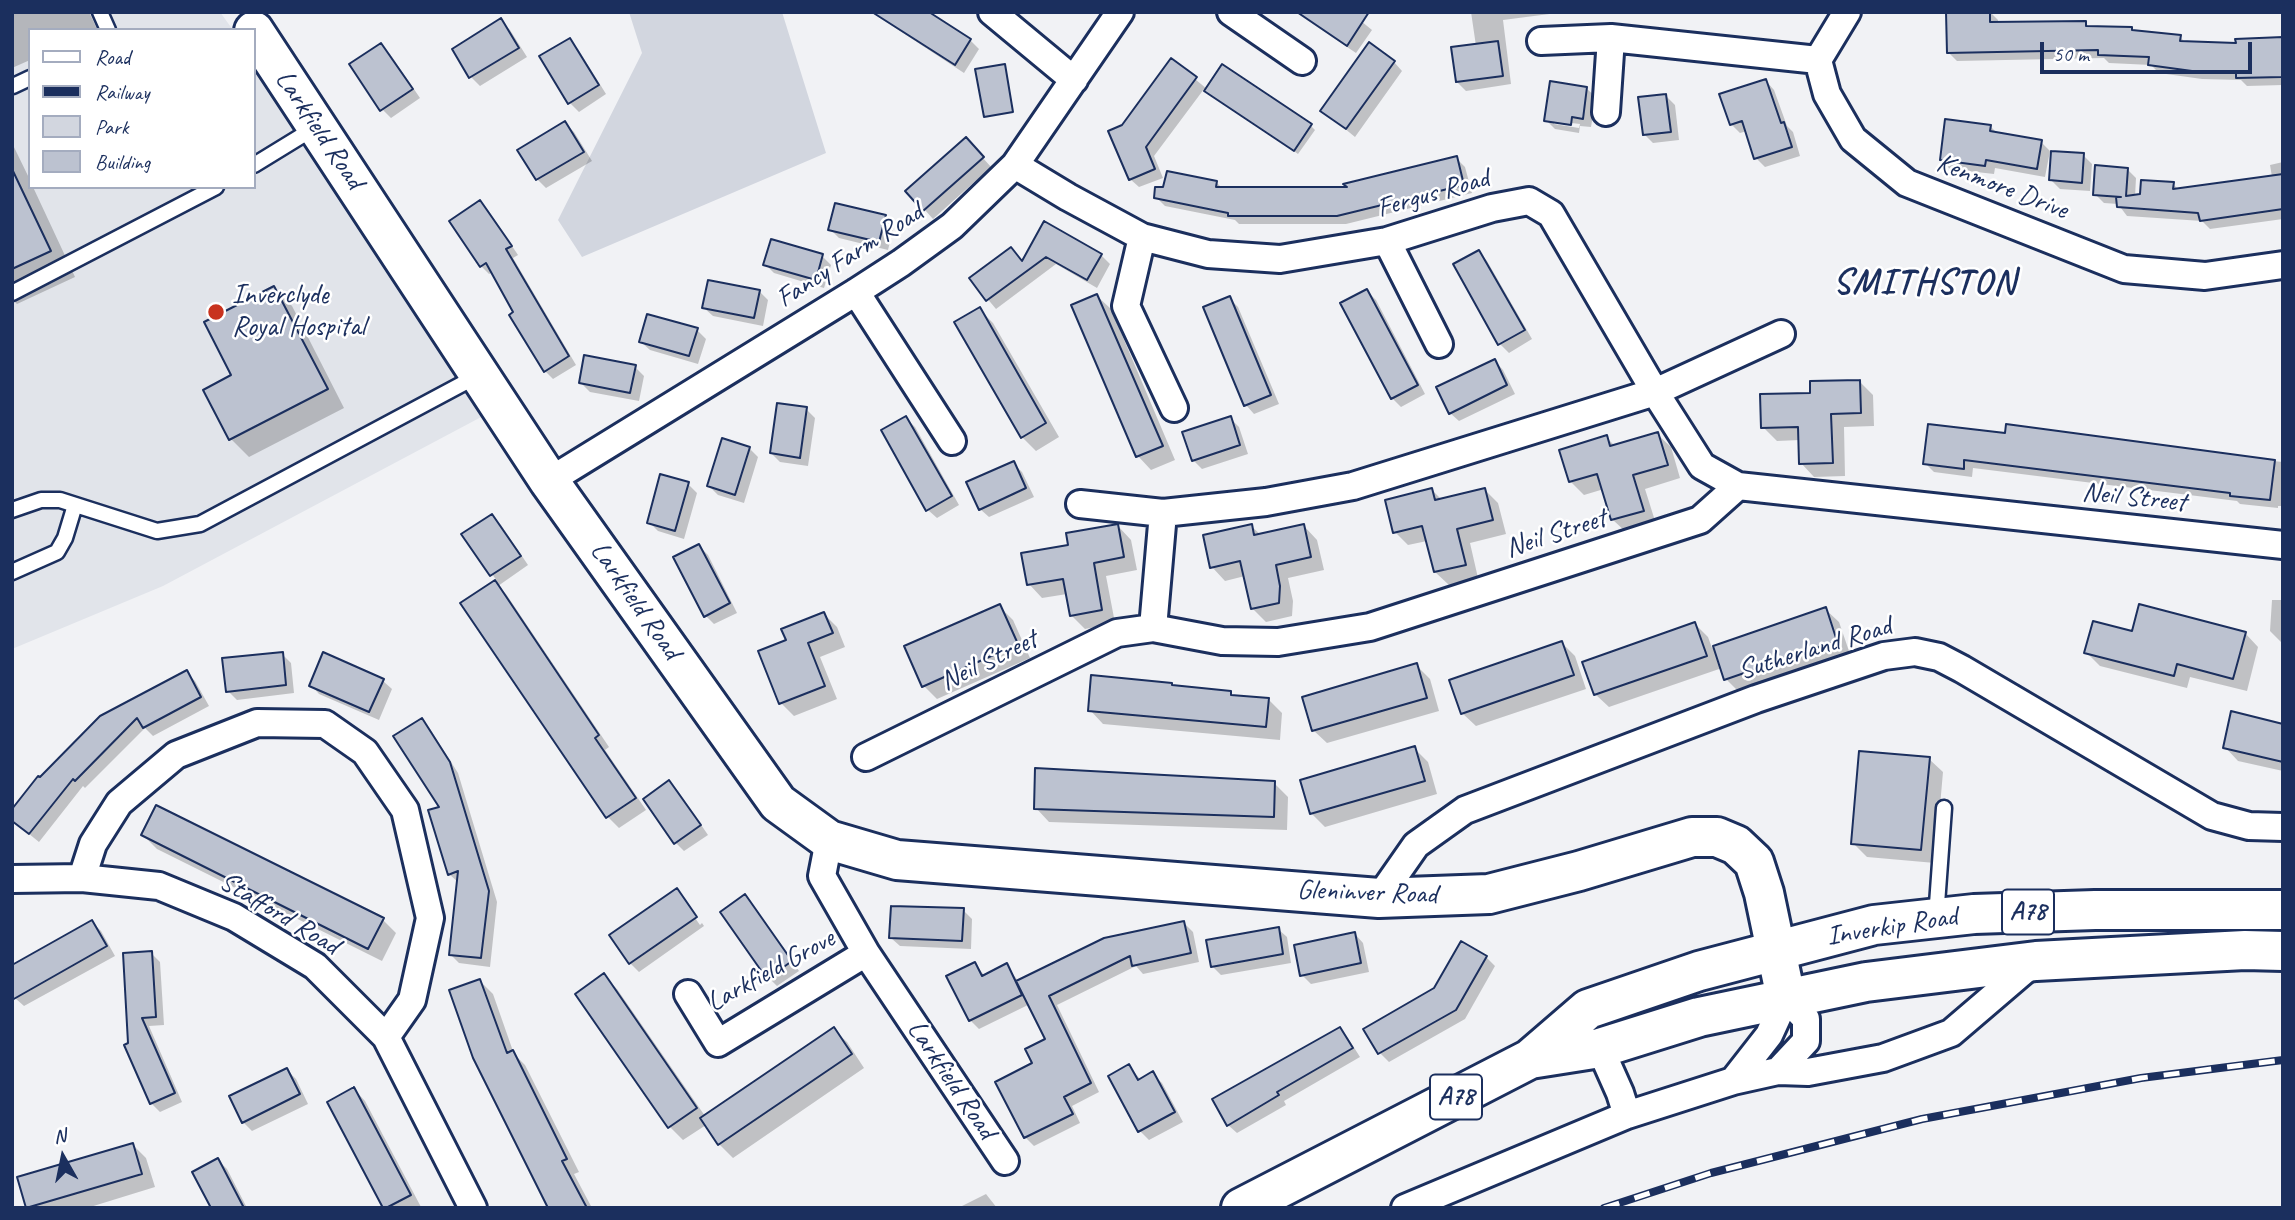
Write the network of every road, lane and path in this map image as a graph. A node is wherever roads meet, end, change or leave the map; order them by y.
1 (100, 12) edge
2 (241, 12) edge
3 (992, 12) edge
4 (1120, 12) edge
5 (1231, 12) edge
6 (1847, 12) edge
7 (107, 28) edge
8 (251, 28) edge
9 (256, 35) edge
10 (1611, 38) junction
11 (1541, 41) dead end
12 (1818, 60) junction
13 (1302, 61) dead end
14 (1074, 80) junction
15 (1606, 112) dead end
16 (318, 126) junction
17 (256, 163) edge
18 (1015, 165) junction
19 (186, 189) edge
20 (213, 189) edge
21 (192, 201) junction
22 (1142, 237) junction
23 (1387, 241) junction
24 (2283, 265) edge
25 (12, 292) edge
26 (856, 292) junction
27 (1781, 334) dead end
28 (1439, 344) dead end
29 (480, 374) junction
30 (1655, 392) junction
31 (1174, 408) dead end
32 (951, 441) dead end
33 (549, 481) junction
34 (1738, 486) junction
35 (1080, 503) dead end
36 (75, 505) junction
37 (12, 509) edge
38 (1163, 513) junction
39 (2283, 545) edge
40 (12, 572) edge
41 (1153, 628) junction
42 (866, 757) dead end
43 (1944, 808) dead end
44 (2283, 827) edge
45 (829, 841) junction
46 (82, 878) junction
47 (12, 879) edge
48 (1379, 898) junction
49 (2283, 910) edge
50 (1936, 918) junction
51 (1776, 949) junction
52 (2283, 951) edge
53 (866, 953) junction
54 (2036, 961) junction
55 (688, 994) dead end
56 (1786, 998) junction
57 (386, 1037) junction
58 (1600, 1048) junction
59 (1530, 1059) junction
60 (1778, 1071) junction
61 (1733, 1081) junction
62 (1627, 1115) junction
63 (1005, 1161) dead end
64 (473, 1208) edge
65 (1241, 1208) edge
66 (1405, 1208) edge

1 - 7 lane
2 - 8 main road, Larkfield Road
3 - 14 street
4 - 14 street, Fancy Farm Road
5 - 13 street
6 - 12 street
9 - 16 main road, Larkfield Road
10 - 11 street
10 - 12 street
10 - 15 street
12 - 24 street, Kenmore Drive
14 - 18 street, Fancy Farm Road
16 - 17 lane
16 - 29 main road, Larkfield Road
18 - 22 street, Fergus Road
18 - 26 street, Fancy Farm Road
19 - 21 lane
20 - 21 lane
21 - 25 lane
22 - 23 street, Fergus Road
22 - 31 street
23 - 28 street
23 - 30 street, Fergus Road
26 - 32 street
26 - 33 street, Fancy Farm Road
27 - 30 street
29 - 33 main road, Larkfield Road
29 - 36 lane
30 - 34 street, Fergus Road
30 - 38 street
33 - 45 main road, Larkfield Road
34 - 39 street, Neil Street
34 - 41 street, Neil Street
35 - 38 street
36 - 37 lane
36 - 40 lane
38 - 41 street
41 - 42 street, Neil Street
43 - 50 lane
44 - 48 street, Sutherland Road
45 - 48 main road, Gleninver Road
45 - 53 street, Larkfield Road
46 - 47 street, Stafford Road
46 - 57 street, Stafford Road
46 - 57 street
48 - 51 main road, Gleninver Road
49 - 50 main road, Inverkip Road / A78
50 - 51 main road, Inverkip Road / A78
51 - 56 main road, Gleninver Road
51 - 59 main road, Inverkip Road / A78
52 - 54 main road, Inverkip Road / A78
53 - 55 street, Larkfield Grove
53 - 63 street, Larkfield Road
54 - 56 main road, Inverkip Road / A78
54 - 60 street
56 - 58 main road, Inverkip Road / A78
56 - 60 street
56 - 61 street
57 - 64 street, Stafford Road
58 - 59 main road, Inverkip Road / A78
58 - 62 street
59 - 65 main road, Inverkip Road / A78
60 - 61 street
61 - 62 street
62 - 66 street

